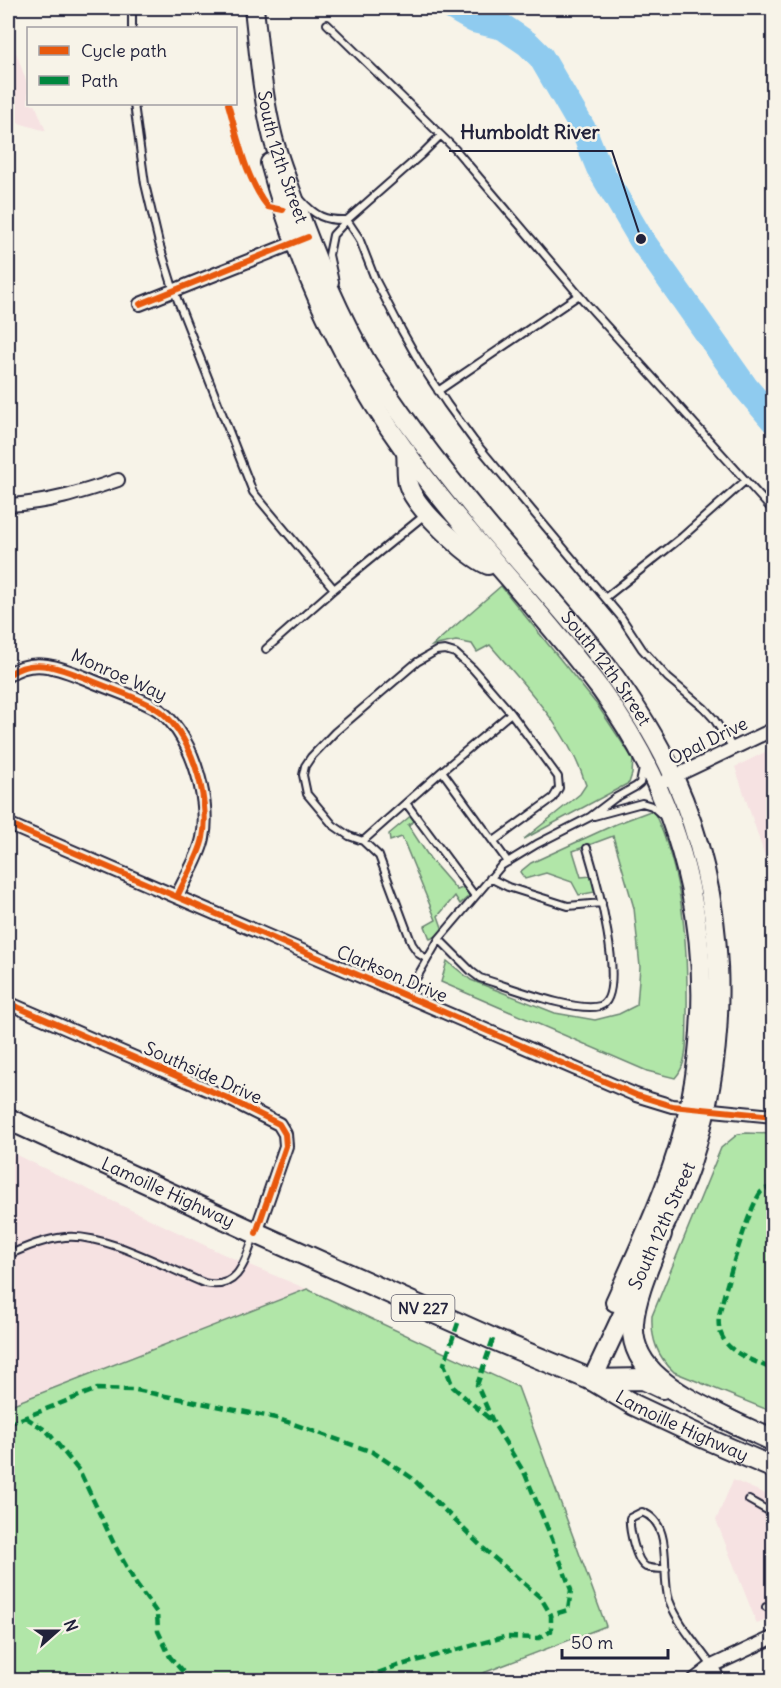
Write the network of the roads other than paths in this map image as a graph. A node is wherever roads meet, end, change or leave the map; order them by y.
1 (132, 8) edge
2 (247, 8) edge
3 (254, 8) edge
4 (327, 24) dead end
5 (132, 27) edge
6 (134, 105) edge
7 (440, 136) junction
8 (289, 184) junction
9 (347, 220) junction
10 (301, 240) junction
11 (174, 291) junction
12 (579, 295) junction
13 (140, 304) dead end
14 (368, 364) junction
15 (438, 391) junction
16 (406, 451) junction
17 (118, 480) dead end
18 (745, 481) junction
19 (8, 505) edge
20 (774, 512) edge
21 (427, 513) junction
22 (502, 571) junction
23 (334, 590) junction
24 (605, 598) junction
25 (266, 650) dead end
26 (8, 675) edge
27 (511, 713) junction
28 (774, 729) edge
29 (733, 748) junction
30 (642, 753) junction
31 (442, 771) junction
32 (666, 781) junction
33 (406, 803) junction
34 (590, 817) junction
35 (8, 824) edge
36 (675, 829) junction
37 (363, 841) junction
38 (494, 841) junction
39 (587, 848) dead end
40 (508, 862) junction
41 (490, 878) junction
42 (475, 896) junction
43 (177, 897) junction
44 (602, 903) junction
45 (439, 939) junction
46 (427, 959) junction
47 (405, 996) junction
48 (8, 1003) edge
49 (697, 1108) junction
50 (774, 1116) edge
51 (8, 1119) edge
52 (256, 1233) junction
53 (661, 1234) junction
54 (8, 1255) edge
55 (587, 1378) junction
56 (736, 1424) junction
57 (774, 1441) edge
58 (774, 1468) edge
59 (749, 1500) dead end
60 (774, 1514) edge
61 (666, 1569) junction
62 (774, 1604) edge
63 (766, 1607) dead end
64 (774, 1637) edge
65 (712, 1666) junction
66 (694, 1680) edge
67 (718, 1680) edge

1 - 5 lane
2 - 10 main road, South 12th Street
3 - 8 main road, South 12th Street
4 - 7 lane
6 - 11 lane
7 - 9 lane
7 - 12 lane
8 - 9 lane
8 - 10 main road, South 12th Street
9 - 14 lane
9 - 15 lane
10 - 11 street
10 - 14 main road, South 12th Street
10 - 16 main road, South 12th Street
11 - 13 street
11 - 23 lane
12 - 15 lane
12 - 18 lane
14 - 32 main road, South 12th Street
15 - 24 lane
16 - 21 main road
16 - 22 main road, South 12th Street
17 - 19 street
18 - 20 lane
18 - 24 lane
21 - 22 main road
21 - 23 lane
22 - 30 main road, South 12th Street
23 - 25 lane
24 - 29 lane
26 - 43 street, Monroe Way
27 - 31 lane
27 - 37 lane
27 - 38 lane
28 - 29 street, Opal Drive
29 - 32 street, Opal Drive
30 - 32 main road, South 12th Street
30 - 34 lane
31 - 33 lane
31 - 38 lane
32 - 36 main road, South 12th Street
32 - 49 main road, South 12th Street
33 - 37 lane
33 - 42 lane
34 - 36 lane
34 - 40 lane
35 - 43 street, Clarkson Drive
36 - 49 main road, South 12th Street
37 - 46 lane
38 - 40 lane
39 - 44 lane
40 - 41 lane
41 - 42 lane
41 - 44 lane
42 - 45 lane
43 - 47 street, Clarkson Drive
44 - 45 lane
45 - 46 lane
46 - 47 lane
47 - 49 street, Clarkson Drive
48 - 52 street, Southside Drive
49 - 50 street, Clarkson Drive
49 - 53 main road, South 12th Street
49 - 55 main road, South 12th Street
51 - 52 main road, Lamoille Highway / NV 227
52 - 54 lane
52 - 55 main road, Lamoille Highway / NV 227
53 - 55 main road, South 12th Street
53 - 56 main road
55 - 56 main road, Lamoille Highway / NV 227
55 - 58 main road, Lamoille Highway / NV 227
56 - 57 main road, Lamoille Highway / NV 227
59 - 60 lane
61 - 61 lane
61 - 65 lane
62 - 63 lane
64 - 65 street
65 - 66 street
65 - 67 street

